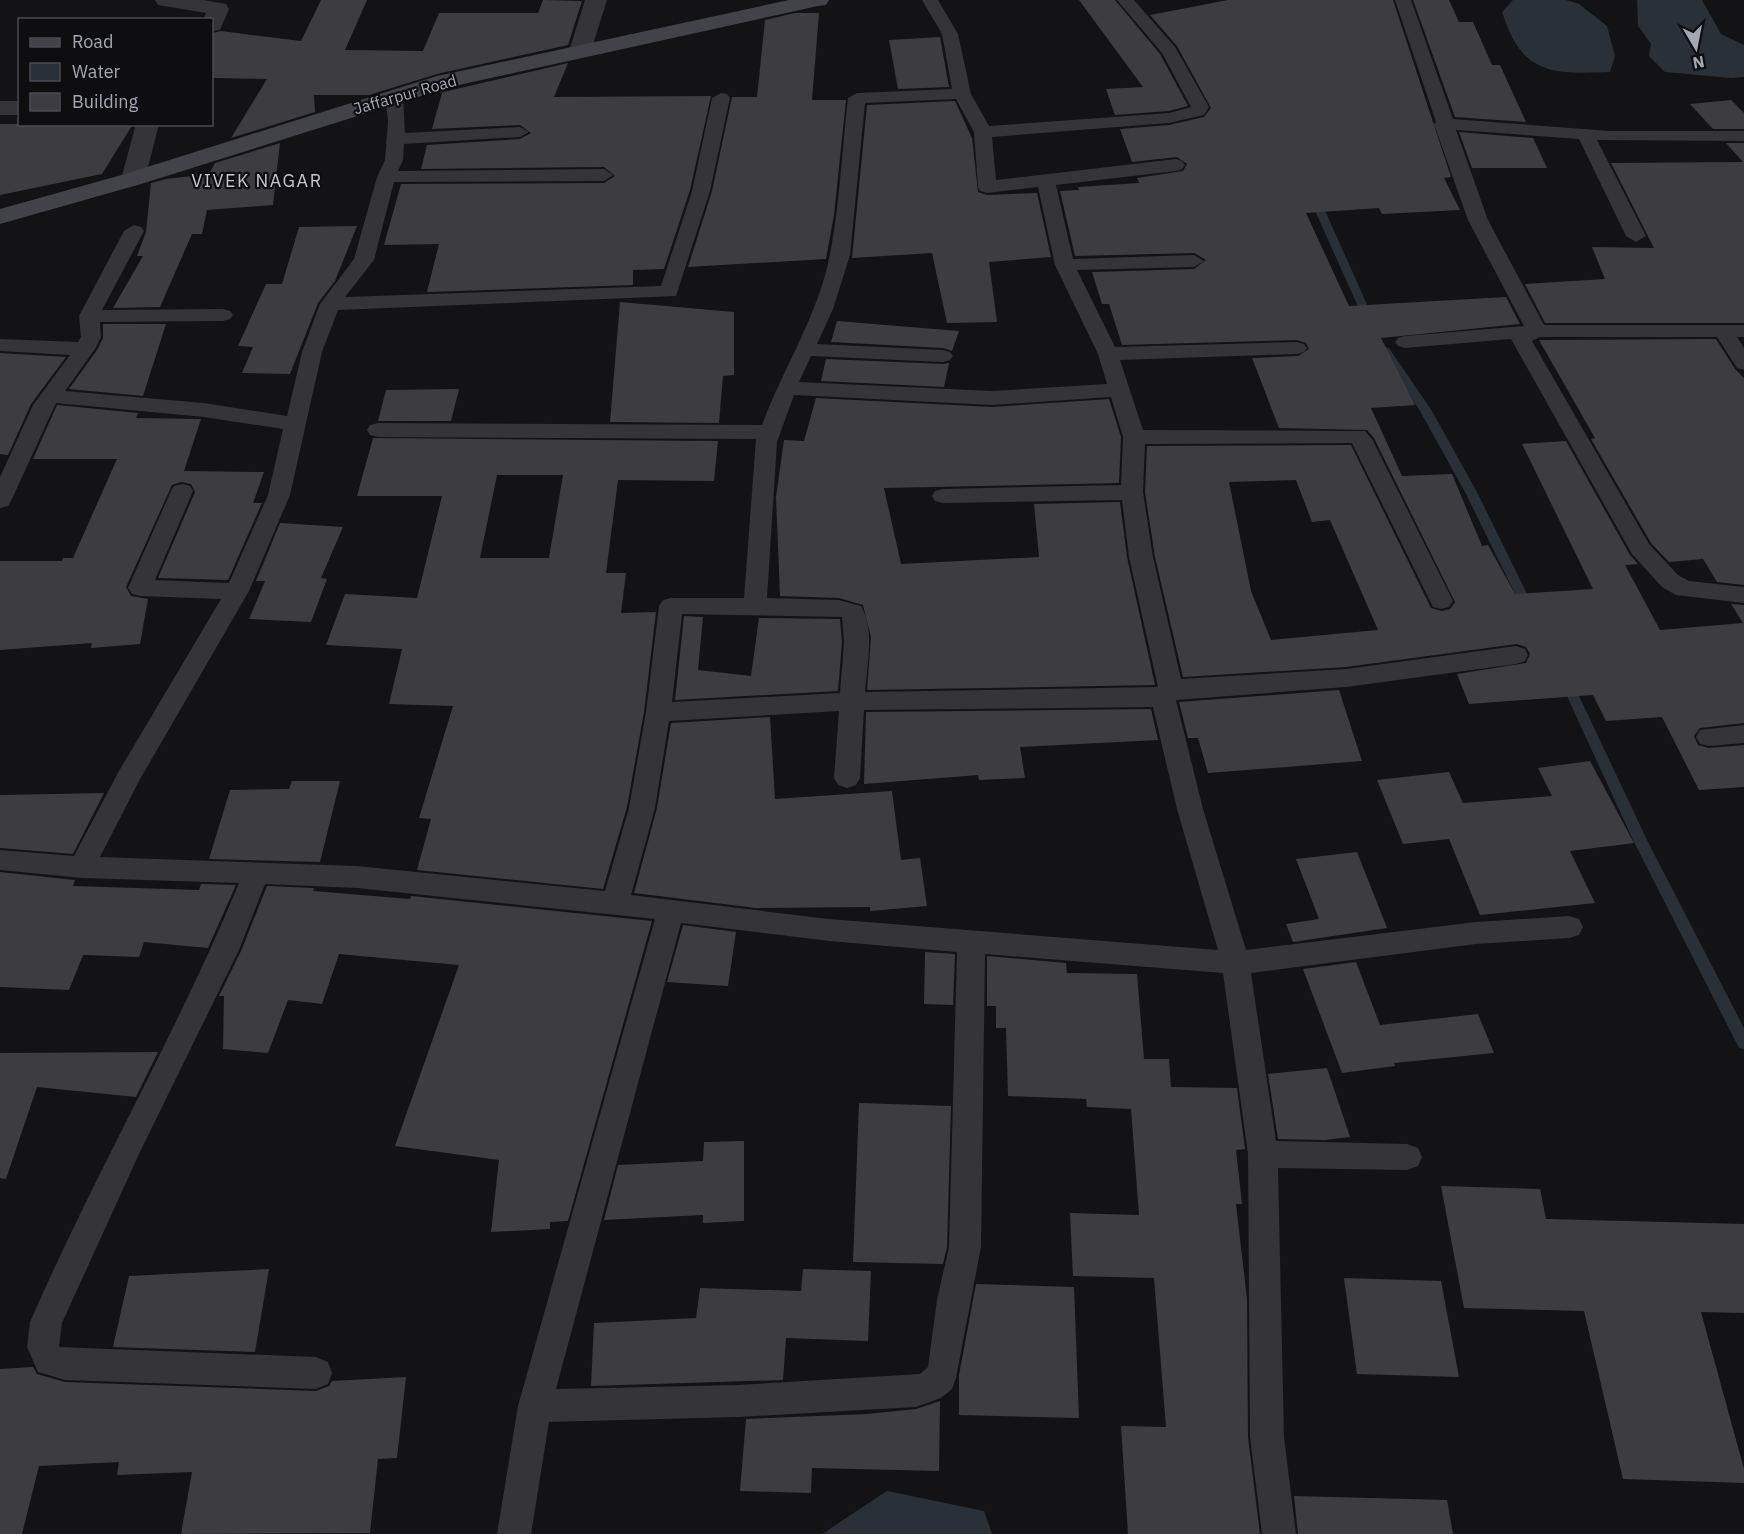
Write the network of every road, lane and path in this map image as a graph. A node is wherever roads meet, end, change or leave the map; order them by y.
1 (160, 0) edge
2 (596, 0) edge
3 (818, 0) edge
4 (930, 0) edge
5 (1125, 0) edge
6 (1402, 0) edge
7 (213, 23) edge
8 (580, 51) junction
9 (962, 94) junction
10 (394, 96) junction
11 (721, 98) dead end
12 (0, 108) edge
13 (18, 108) edge
14 (1443, 124) junction
15 (147, 126) edge
16 (520, 132) dead end
17 (983, 132) junction
18 (1586, 134) junction
19 (1744, 136) edge
20 (396, 139) junction
21 (1176, 165) dead end
22 (604, 175) dead end
23 (386, 177) junction
24 (134, 179) junction
25 (1047, 182) junction
26 (0, 217) edge
27 (134, 231) dead end
28 (1636, 236) dead end
29 (1194, 261) dead end
30 (1065, 265) junction
31 (330, 304) junction
32 (223, 315) dead end
33 (89, 316) junction
34 (1538, 331) junction
35 (1734, 332) edge
36 (1405, 342) dead end
37 (0, 345) edge
38 (1297, 348) dead end
39 (86, 349) junction
40 (806, 350) junction
41 (1108, 354) junction
42 (943, 356) dead end
43 (1744, 364) edge
44 (786, 388) junction
45 (1118, 390) junction
46 (50, 396) junction
47 (294, 424) junction
48 (378, 429) dead end
49 (770, 432) junction
50 (1134, 437) junction
51 (5, 478) edge
52 (182, 491) dead end
53 (1132, 492) junction
54 (943, 496) dead end
55 (0, 501) edge
56 (237, 591) junction
57 (1744, 595) edge
58 (1441, 601) dead end
59 (755, 606) junction
60 (1516, 655) dead end
61 (1167, 694) junction
62 (852, 701) junction
63 (658, 712) junction
64 (1744, 734) edge
65 (1709, 737) dead end
66 (847, 778) dead end
67 (0, 860) edge
68 (82, 867) junction
69 (256, 874) junction
70 (615, 905) junction
71 (671, 911) junction
72 (1569, 927) dead end
73 (971, 943) junction
74 (1236, 963) junction
75 (1263, 1154) junction
76 (1407, 1157) dead end
77 (316, 1373) dead end
78 (535, 1406) junction
79 (514, 1534) edge
80 (1279, 1534) edge

1 - 7 street
2 - 8 street
3 - 8 street, Jaffarpur Road
4 - 9 lane
5 - 17 lane
6 - 14 lane
8 - 10 street, Jaffarpur Road
9 - 17 lane
9 - 40 lane
10 - 20 lane
10 - 24 street, Jaffarpur Road
11 - 31 lane
12 - 13 street
14 - 18 lane
14 - 34 lane
15 - 24 street
16 - 20 lane
17 - 25 lane
18 - 19 lane
18 - 28 lane
20 - 23 lane
21 - 25 lane
22 - 23 lane
23 - 31 lane
24 - 26 street, Jaffarpur Road
25 - 30 lane
27 - 33 lane
29 - 30 lane
30 - 41 lane
31 - 47 lane
32 - 33 lane
33 - 39 lane
34 - 35 lane
34 - 36 lane
34 - 57 lane
35 - 43 lane
37 - 39 lane
38 - 41 lane
39 - 46 lane
40 - 42 lane
40 - 44 lane
41 - 45 lane
44 - 45 lane
44 - 49 lane
45 - 50 lane
46 - 47 lane
46 - 51 lane
47 - 56 lane
48 - 49 lane
49 - 59 lane
50 - 53 lane
50 - 58 lane
51 - 55 lane
52 - 56 lane
53 - 54 lane
53 - 61 lane
56 - 68 lane
59 - 62 lane
59 - 63 lane
60 - 61 lane
61 - 62 lane
61 - 74 lane
62 - 63 lane
62 - 66 lane
63 - 70 lane
64 - 65 lane
67 - 68 lane
68 - 69 lane
69 - 70 lane
69 - 77 lane
70 - 71 lane
71 - 73 lane
71 - 78 lane
72 - 74 lane
73 - 74 lane
73 - 78 lane
74 - 75 lane
75 - 76 lane
75 - 80 lane
78 - 79 lane

